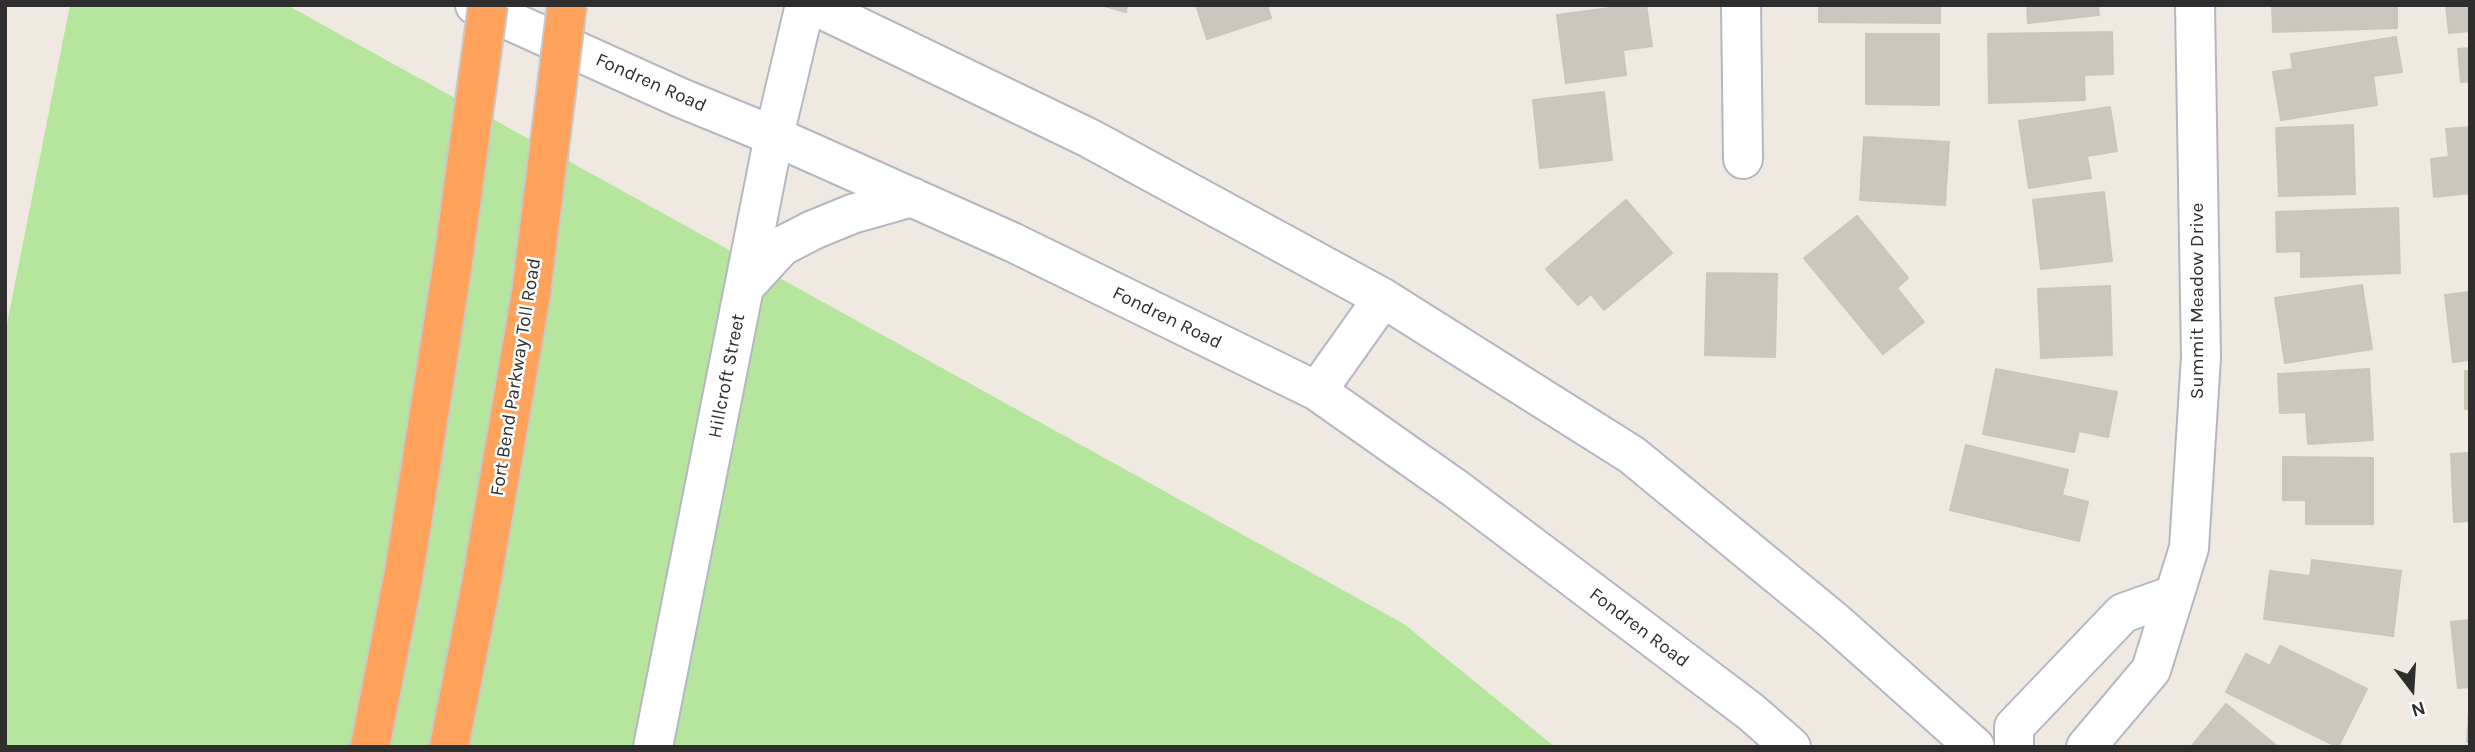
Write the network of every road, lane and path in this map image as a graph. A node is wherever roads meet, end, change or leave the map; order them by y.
1 (475, 5) edge
2 (488, 5) edge
3 (567, 5) edge
4 (805, 5) edge
5 (814, 5) edge
6 (1741, 5) edge
7 (2195, 5) edge
8 (775, 135) junction
9 (1743, 159) dead end
10 (912, 197) junction
11 (745, 286) junction
12 (1383, 299) junction
13 (1317, 391) junction
14 (2174, 595) junction
15 (370, 747) edge
16 (449, 747) edge
17 (653, 747) edge
18 (1791, 747) edge
19 (1975, 747) edge
20 (2014, 747) edge
21 (2086, 747) edge

1 - 8 main road, Fondren Road
2 - 15 highway, bridge
3 - 16 highway, Fort Bend Parkway Toll Road, bridge
4 - 8 main road, Hillcroft Street
5 - 12 main road
6 - 9 main road
7 - 14 main road, Summit Meadow Drive
8 - 10 main road, Fondren Road
8 - 11 main road, Hillcroft Street
10 - 11 main road
10 - 13 main road, Fondren Road
11 - 17 main road, Hillcroft Street
12 - 13 main road
12 - 19 main road
13 - 18 main road, Fondren Road
14 - 20 main road
14 - 21 main road, Summit Meadow Drive

